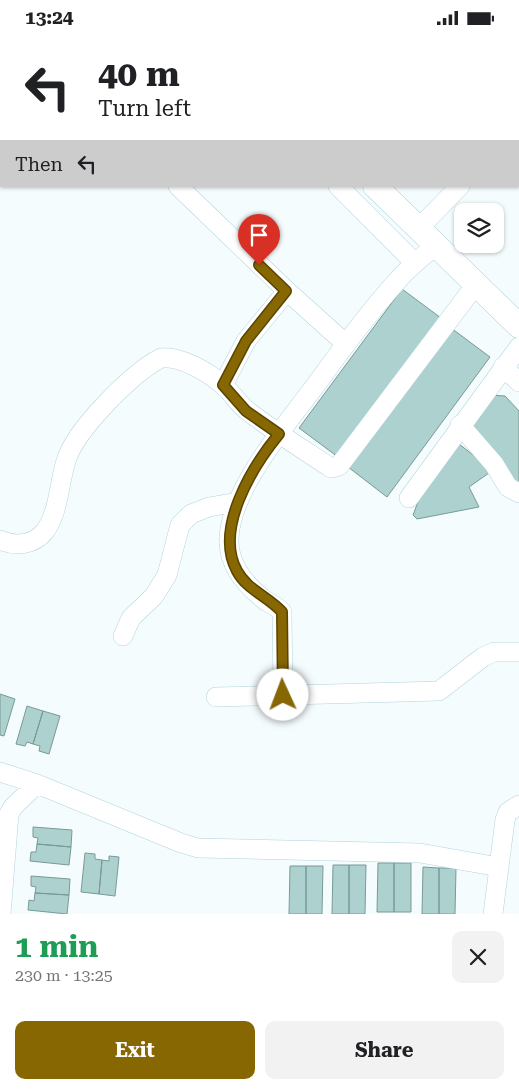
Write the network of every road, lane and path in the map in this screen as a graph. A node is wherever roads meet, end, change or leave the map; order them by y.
1 (179, 187) edge
2 (339, 187) edge
3 (376, 187) edge
4 (459, 187) edge
5 (420, 227) junction
6 (438, 244) junction
7 (415, 263) junction
8 (477, 283) junction
9 (286, 291) junction
10 (519, 325) edge
11 (346, 344) junction
12 (519, 347) edge
13 (504, 367) junction
14 (519, 381) edge
15 (223, 385) junction
16 (460, 425) junction
17 (279, 434) junction
18 (519, 493) edge
19 (409, 498) dead end
20 (238, 502) junction
21 (0, 540) edge
22 (123, 636) dead end
23 (519, 652) edge
24 (283, 695) junction
25 (216, 697) dead end
26 (0, 772) edge
27 (37, 784) junction
28 (519, 805) edge
29 (499, 867) junction
30 (1, 914) edge
31 (493, 914) edge

1 - 9 street
2 - 7 street
3 - 5 main road
4 - 5 street
5 - 6 main road
6 - 7 street
6 - 8 main road
7 - 11 street
8 - 10 main road
8 - 17 street
9 - 11 street
9 - 15 street
11 - 17 street
12 - 13 street
13 - 14 street
13 - 16 street
15 - 17 street
15 - 21 street
16 - 18 street
16 - 19 street
17 - 20 street
20 - 22 street
20 - 24 street
23 - 24 street
24 - 25 street
26 - 27 street
27 - 29 street
27 - 30 street
28 - 29 street
29 - 31 street

